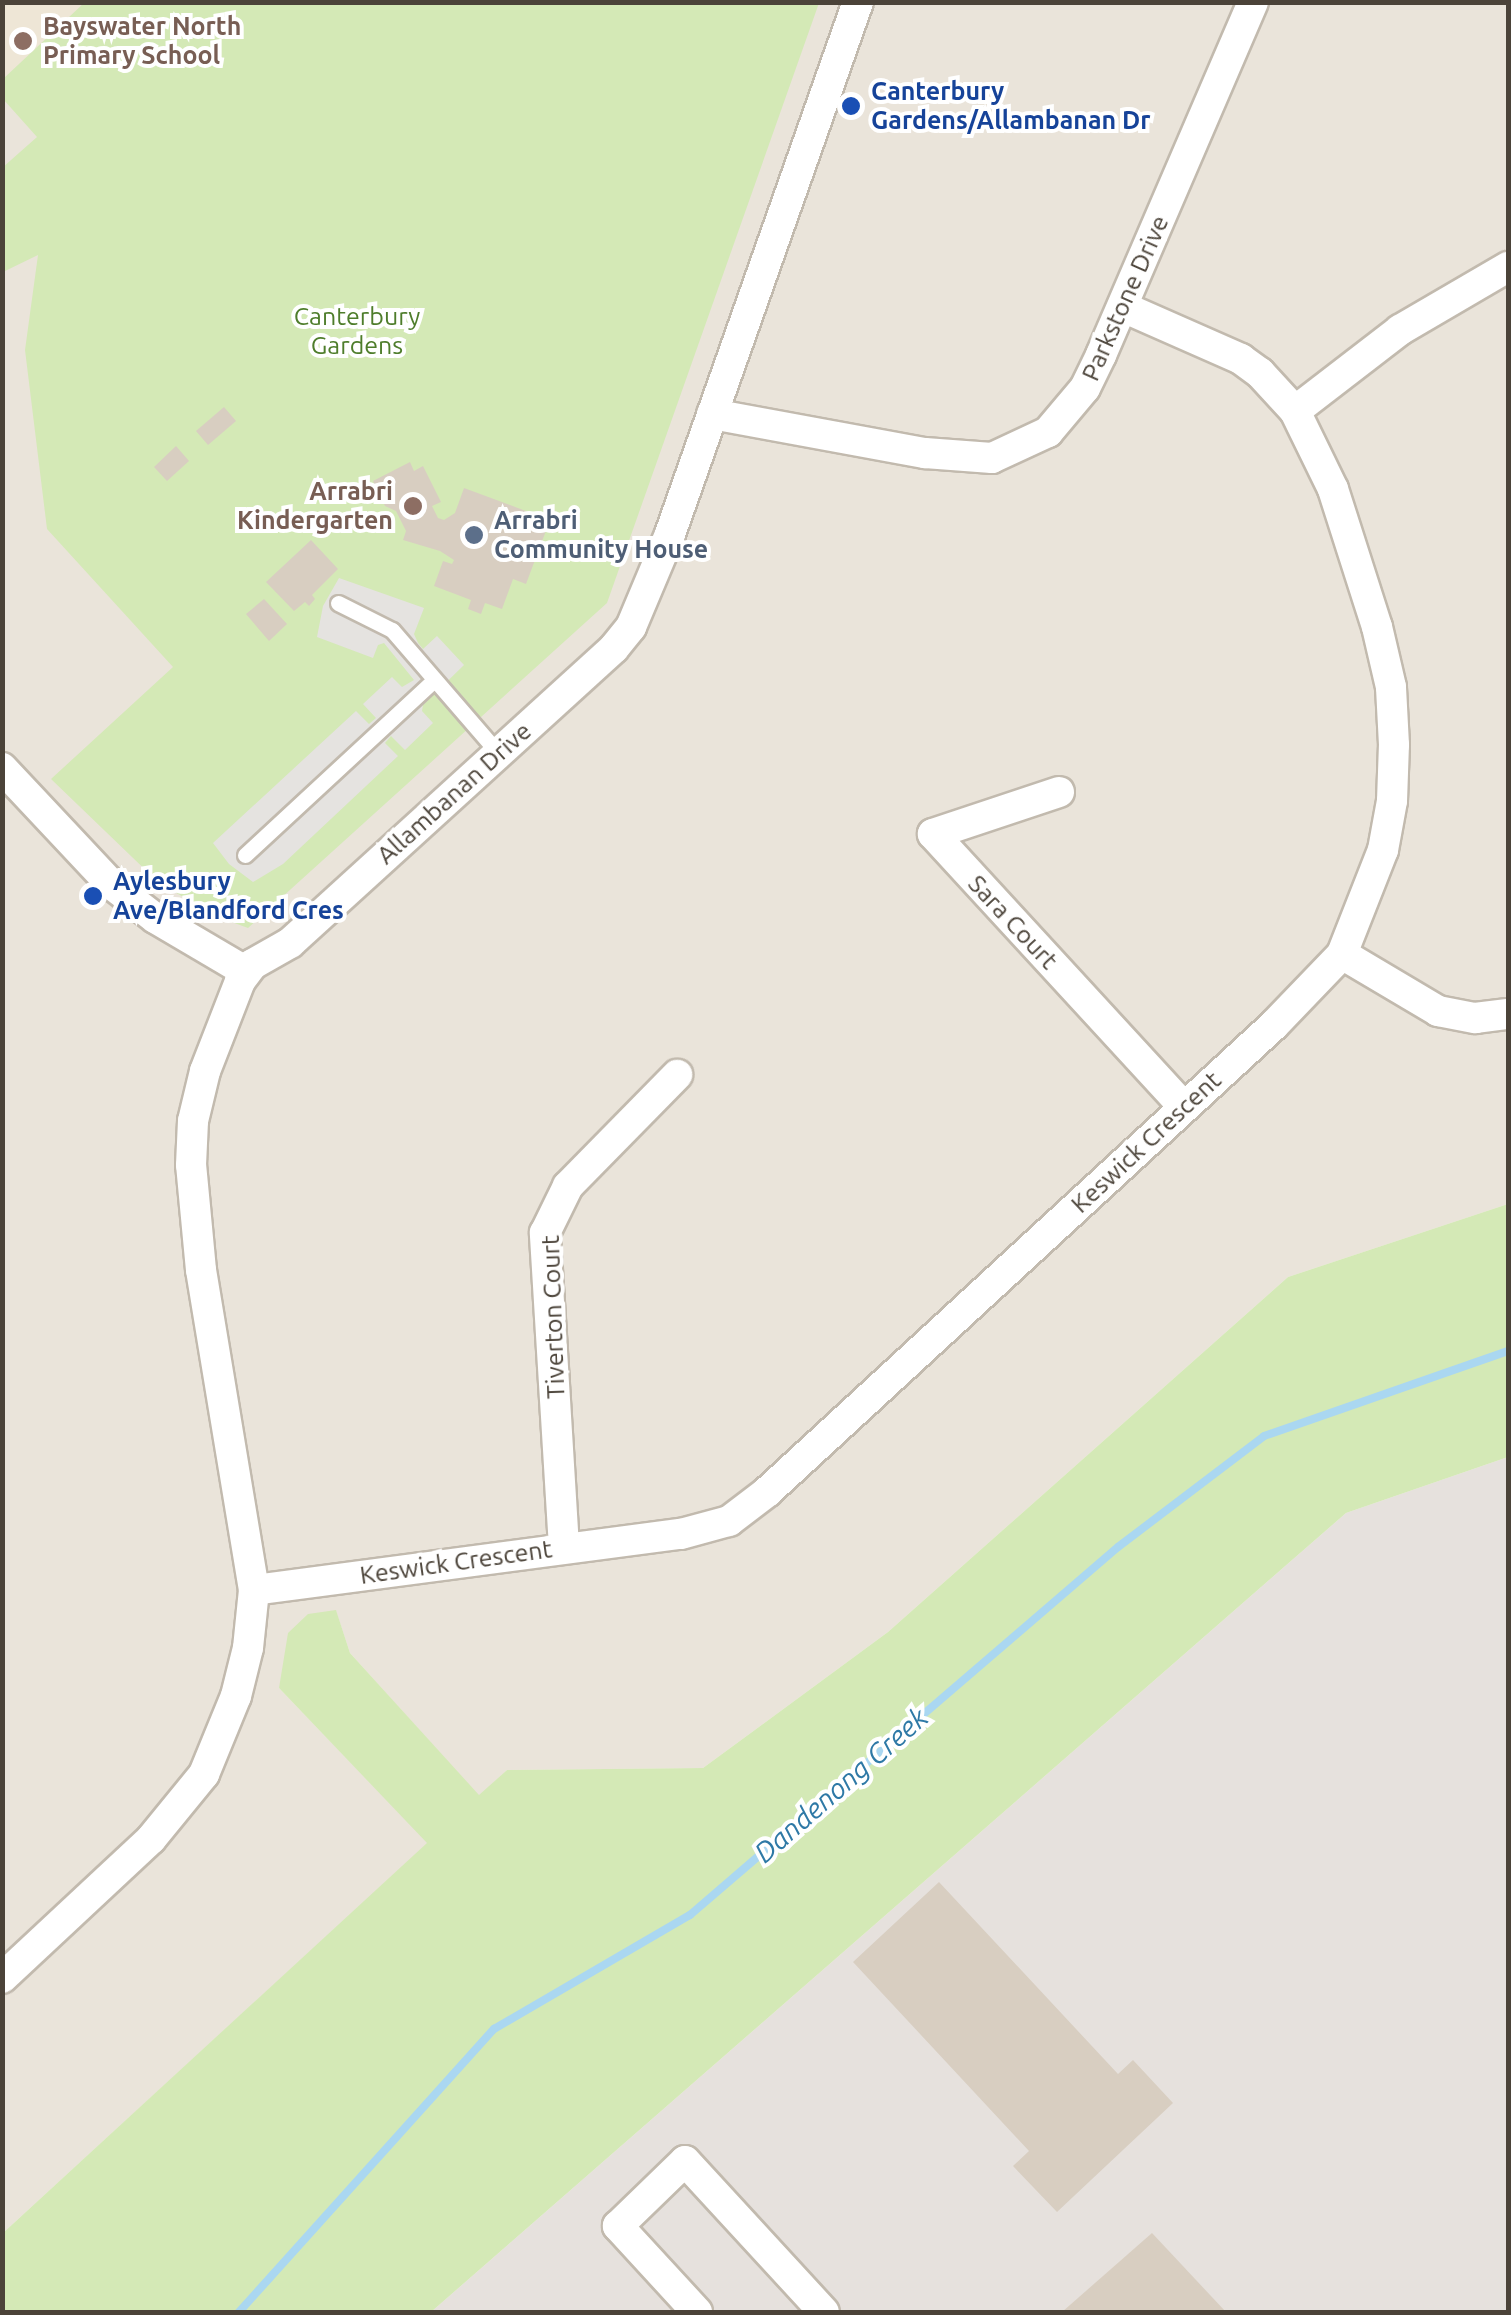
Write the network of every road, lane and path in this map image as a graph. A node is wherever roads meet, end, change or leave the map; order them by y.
1 (858, 2) edge
2 (1253, 2) edge
3 (1508, 267) edge
4 (1124, 307) junction
5 (1295, 411) junction
6 (712, 414) junction
7 (338, 603) dead end
8 (434, 680) junction
9 (498, 754) junction
10 (6, 779) edge
11 (1059, 792) dead end
12 (245, 855) dead end
13 (1342, 954) junction
14 (246, 971) junction
15 (1508, 1014) edge
16 (677, 1075) dead end
17 (1184, 1106) junction
18 (564, 1547) junction
19 (254, 1590) junction
20 (2, 1978) edge
21 (697, 2312) edge
22 (824, 2312) edge

1 - 6 street, Allambanan Drive
2 - 4 street, Parkstone Drive
3 - 5 street
4 - 5 street, Keswick Crescent
4 - 6 street, Parkstone Drive
5 - 13 street, Keswick Crescent
6 - 9 street, Allambanan Drive
7 - 8 lane
8 - 9 lane
8 - 12 lane
9 - 14 street, Allambanan Drive
10 - 14 street
11 - 17 street, Sara Court
13 - 15 street
13 - 17 street, Keswick Crescent
14 - 19 street
16 - 18 street, Tiverton Court
17 - 18 street, Keswick Crescent
18 - 19 street, Keswick Crescent
19 - 20 street
21 - 22 street

